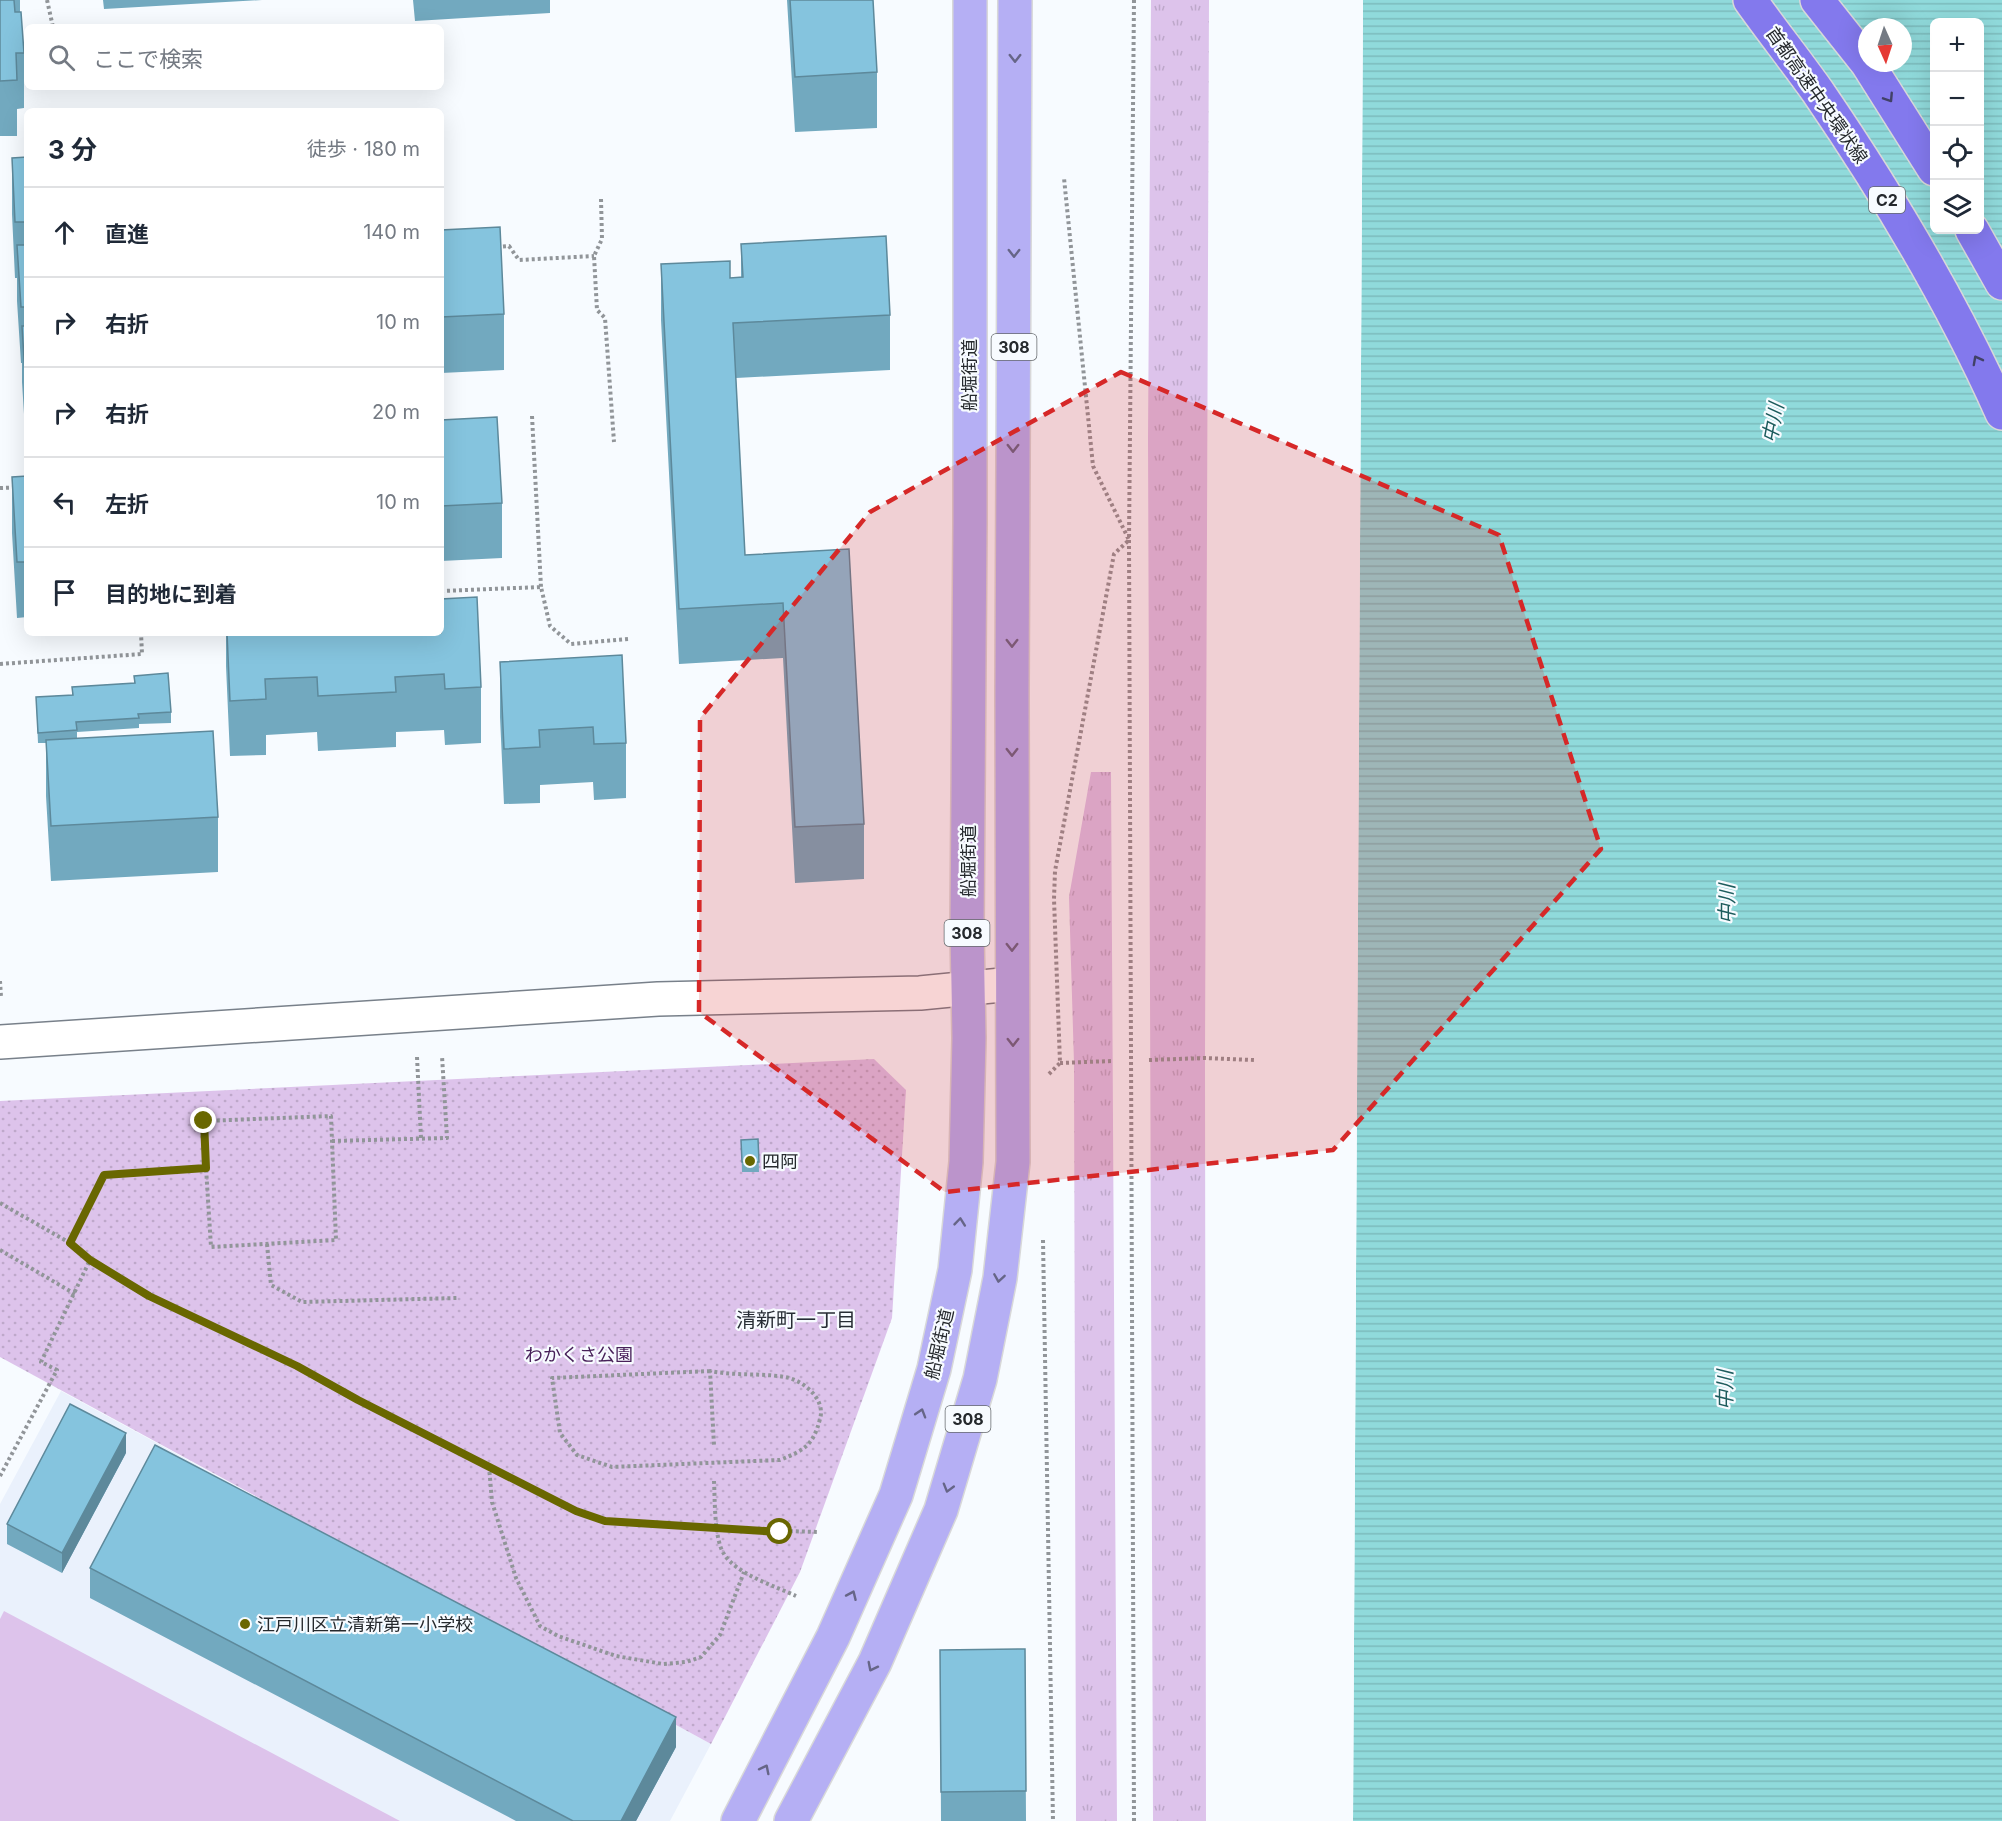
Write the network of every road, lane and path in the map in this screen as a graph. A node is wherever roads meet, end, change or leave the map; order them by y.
1 (47, 0) edge
2 (970, 0) edge
3 (1015, 0) edge
4 (1134, 0) edge
5 (1750, 0) edge
6 (1817, 0) edge
7 (53, 24) edge
8 (1930, 161) edge
9 (1064, 178) dead end
10 (601, 200) dead end
11 (1974, 234) edge
12 (486, 247) edge
13 (594, 256) junction
14 (2002, 284) edge
15 (2002, 413) edge
16 (532, 416) dead end
17 (614, 442) dead end
18 (24, 487) edge
19 (0, 488) edge
20 (1129, 540) junction
21 (541, 587) junction
22 (444, 591) edge
23 (141, 636) edge
24 (628, 639) dead end
25 (0, 664) edge
26 (0, 981) edge
27 (1012, 984) junction
28 (968, 988) junction
29 (1, 997) edge
30 (0, 1042) edge
31 (442, 1056) dead end
32 (417, 1057) dead end
33 (1149, 1060) dead end
34 (1254, 1060) dead end
35 (1112, 1061) dead end
36 (1060, 1063) junction
37 (1044, 1068) dead end
38 (421, 1138) junction
39 (332, 1141) junction
40 (206, 1168) junction
41 (0, 1203) edge
42 (1043, 1235) dead end
43 (70, 1243) junction
44 (267, 1244) junction
45 (0, 1250) edge
46 (90, 1260) junction
47 (75, 1294) junction
48 (458, 1298) dead end
49 (710, 1371) junction
50 (714, 1445) dead end
51 (489, 1466) junction
52 (0, 1476) edge
53 (714, 1481) dead end
54 (717, 1529) junction
55 (819, 1532) dead end
56 (744, 1572) junction
57 (796, 1596) dead end
58 (738, 1821) edge
59 (791, 1821) edge
60 (1053, 1821) edge
61 (1134, 1821) edge

1 - 7 path
2 - 28 main road, 船堀街道 / 308
3 -> 27 main road, 308
4 - 20 path
15 -> 5 highway, 首都高速中央環状線 / C2
6 -> 8 highway
9 - 20 path
10 - 13 path
11 - 14 highway
12 - 13 path
13 - 17 path
16 - 21 path
18 - 19 path
20 - 36 path
20 - 61 path
21 - 22 path
21 - 24 path
23 - 25 path
26 - 29 path
27 - 28 street
27 -> 59 main road, 308
28 - 30 street
58 -> 28 main road, 船堀街道 / 308
31 - 38 path
32 - 38 path
33 - 34 path
35 - 36 path
36 - 37 path
38 - 39 path
39 - 40 path
39 - 44 path
40 - 43 path
40 - 44 path
41 - 43 path
42 - 60 path
43 - 46 path
44 - 48 path
45 - 47 path
46 - 47 path
46 - 51 path
47 - 52 path
49 - 49 path
49 - 50 path
51 - 54 path
51 - 56 path
53 - 54 path
54 - 55 path
54 - 56 path
56 - 57 path

